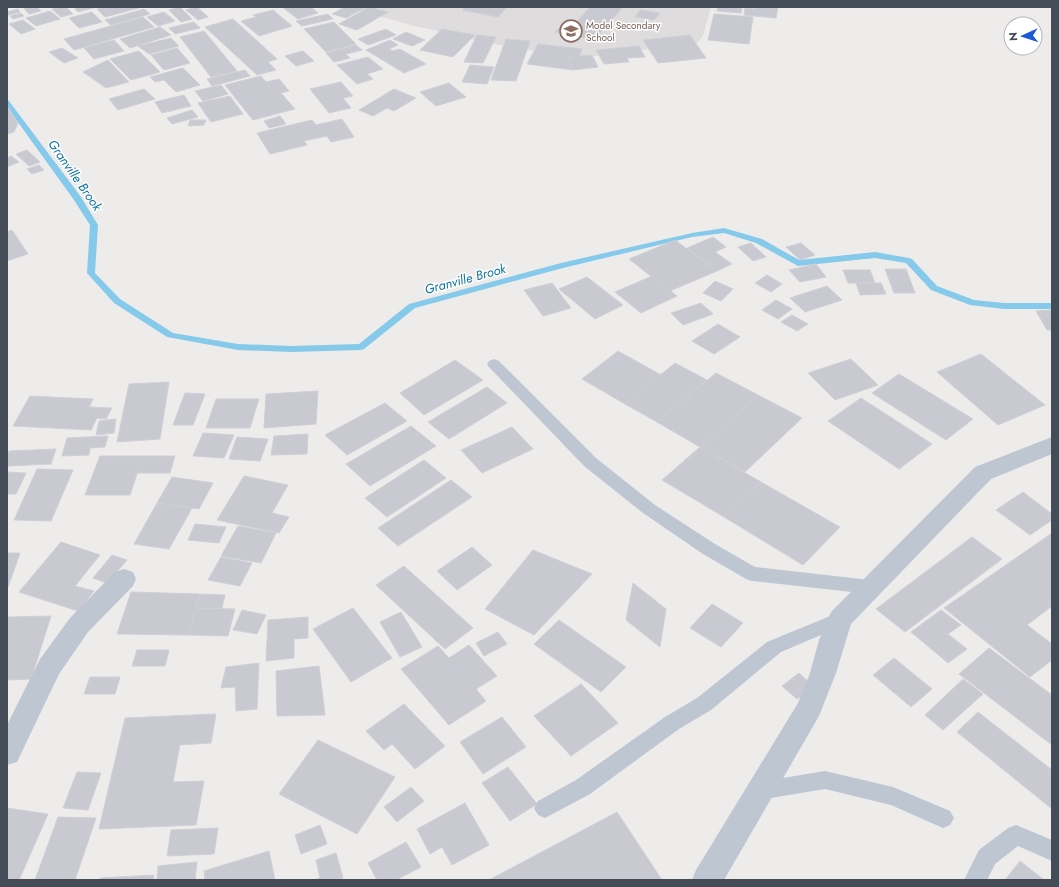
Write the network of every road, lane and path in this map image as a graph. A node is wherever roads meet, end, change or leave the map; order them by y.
1 (494, 364) dead end
2 (1052, 445) edge
3 (124, 578) dead end
4 (870, 587) junction
5 (840, 619) junction
6 (7, 753) edge
7 (759, 791) junction
8 (545, 808) dead end
9 (943, 818) dead end
10 (1052, 851) edge
11 (707, 880) edge
12 (975, 880) edge

1 - 4 lane
2 - 4 street
3 - 6 street
4 - 5 street
5 - 7 street
5 - 8 lane
7 - 9 lane
7 - 11 street
10 - 12 lane

